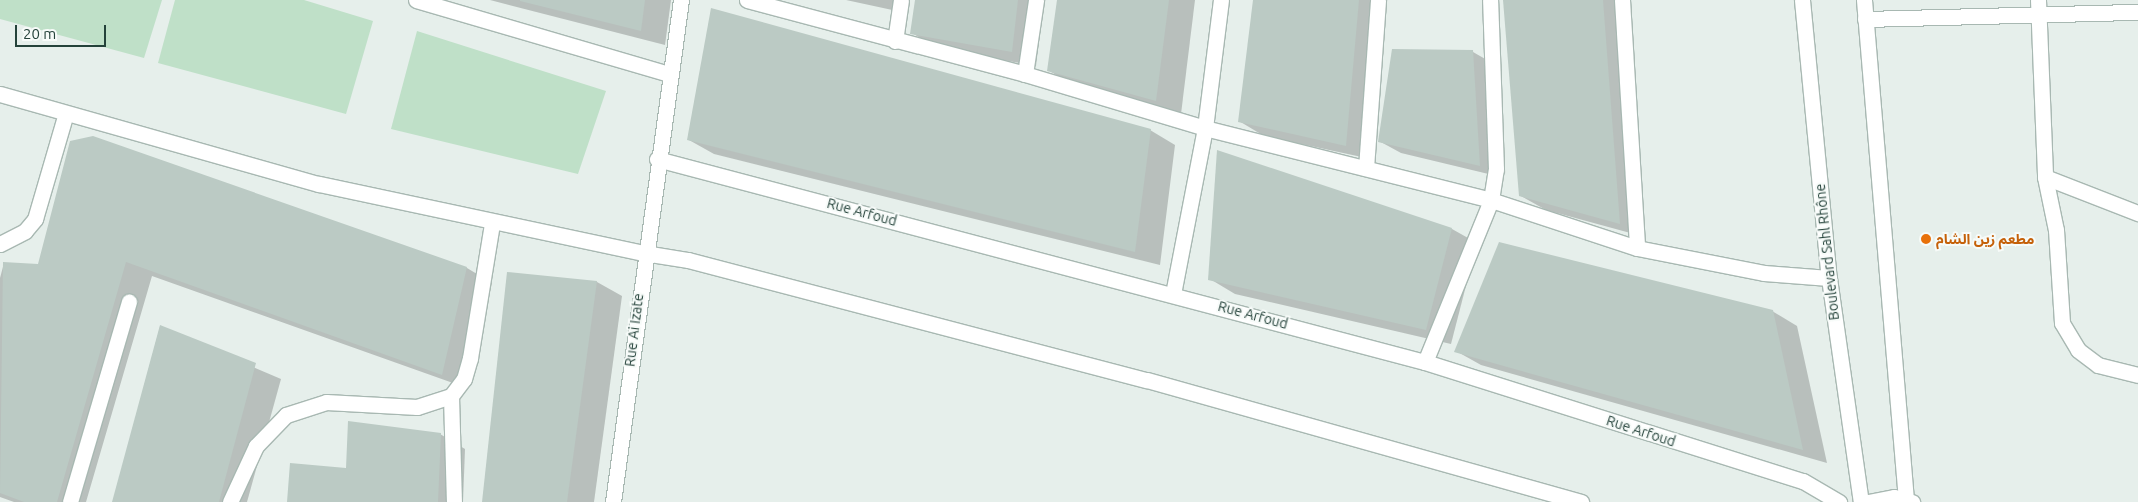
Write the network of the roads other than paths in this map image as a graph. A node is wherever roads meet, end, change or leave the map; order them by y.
1 (416, 0) edge
2 (680, 0) edge
3 (747, 0) edge
4 (901, 0) edge
5 (1036, 0) edge
6 (1221, 0) edge
7 (1378, 0) edge
8 (1490, 0) edge
9 (1622, 0) edge
10 (1802, 0) edge
11 (1864, 0) edge
12 (2038, 6) edge
13 (2138, 12) edge
14 (1865, 18) junction
15 (896, 41) junction
16 (669, 74) junction
17 (1025, 74) junction
18 (0, 94) edge
19 (66, 112) junction
20 (1205, 128) junction
21 (657, 159) junction
22 (1366, 168) junction
23 (2045, 177) junction
24 (1491, 200) junction
25 (2138, 214) edge
26 (492, 224) junction
27 (0, 244) edge
28 (1637, 248) junction
29 (644, 253) junction
30 (1828, 278) junction
31 (1173, 294) junction
32 (129, 302) dead end
33 (1425, 362) junction
34 (2138, 375) edge
35 (451, 396) junction
36 (1909, 501) edge
37 (70, 502) edge
38 (230, 502) edge
39 (454, 502) edge
40 (613, 502) edge
41 (1581, 502) edge
42 (1839, 502) edge
43 (1861, 502) edge
44 (1868, 502) edge

1 - 16 street
2 - 16 street, Rue Ai Izate
3 - 15 street
4 - 15 street
5 - 17 street
6 - 20 street
7 - 22 street
8 - 24 street
9 - 28 street
10 - 30 street, Boulevard Sahl Rhône
11 - 14 street
12 - 13 street
12 - 14 street
12 - 23 street
14 - 36 street
15 - 17 street
16 - 21 street, Rue Ai Izate
17 - 20 street
18 - 19 street
19 - 26 street
19 - 27 street
20 - 22 street
20 - 31 street
21 - 29 street, Rue Ai Izate
21 - 31 street, Rue Arfoud
22 - 24 street
23 - 25 street
23 - 34 street
24 - 28 street
24 - 33 street
26 - 29 street
26 - 35 street
28 - 30 street
29 - 40 street, Rue Ai Izate
29 - 41 street
30 - 43 street, Boulevard Sahl Rhône
31 - 33 street, Rue Arfoud
32 - 37 street
33 - 42 street, Rue Arfoud
35 - 38 street
35 - 39 street
36 - 44 street

